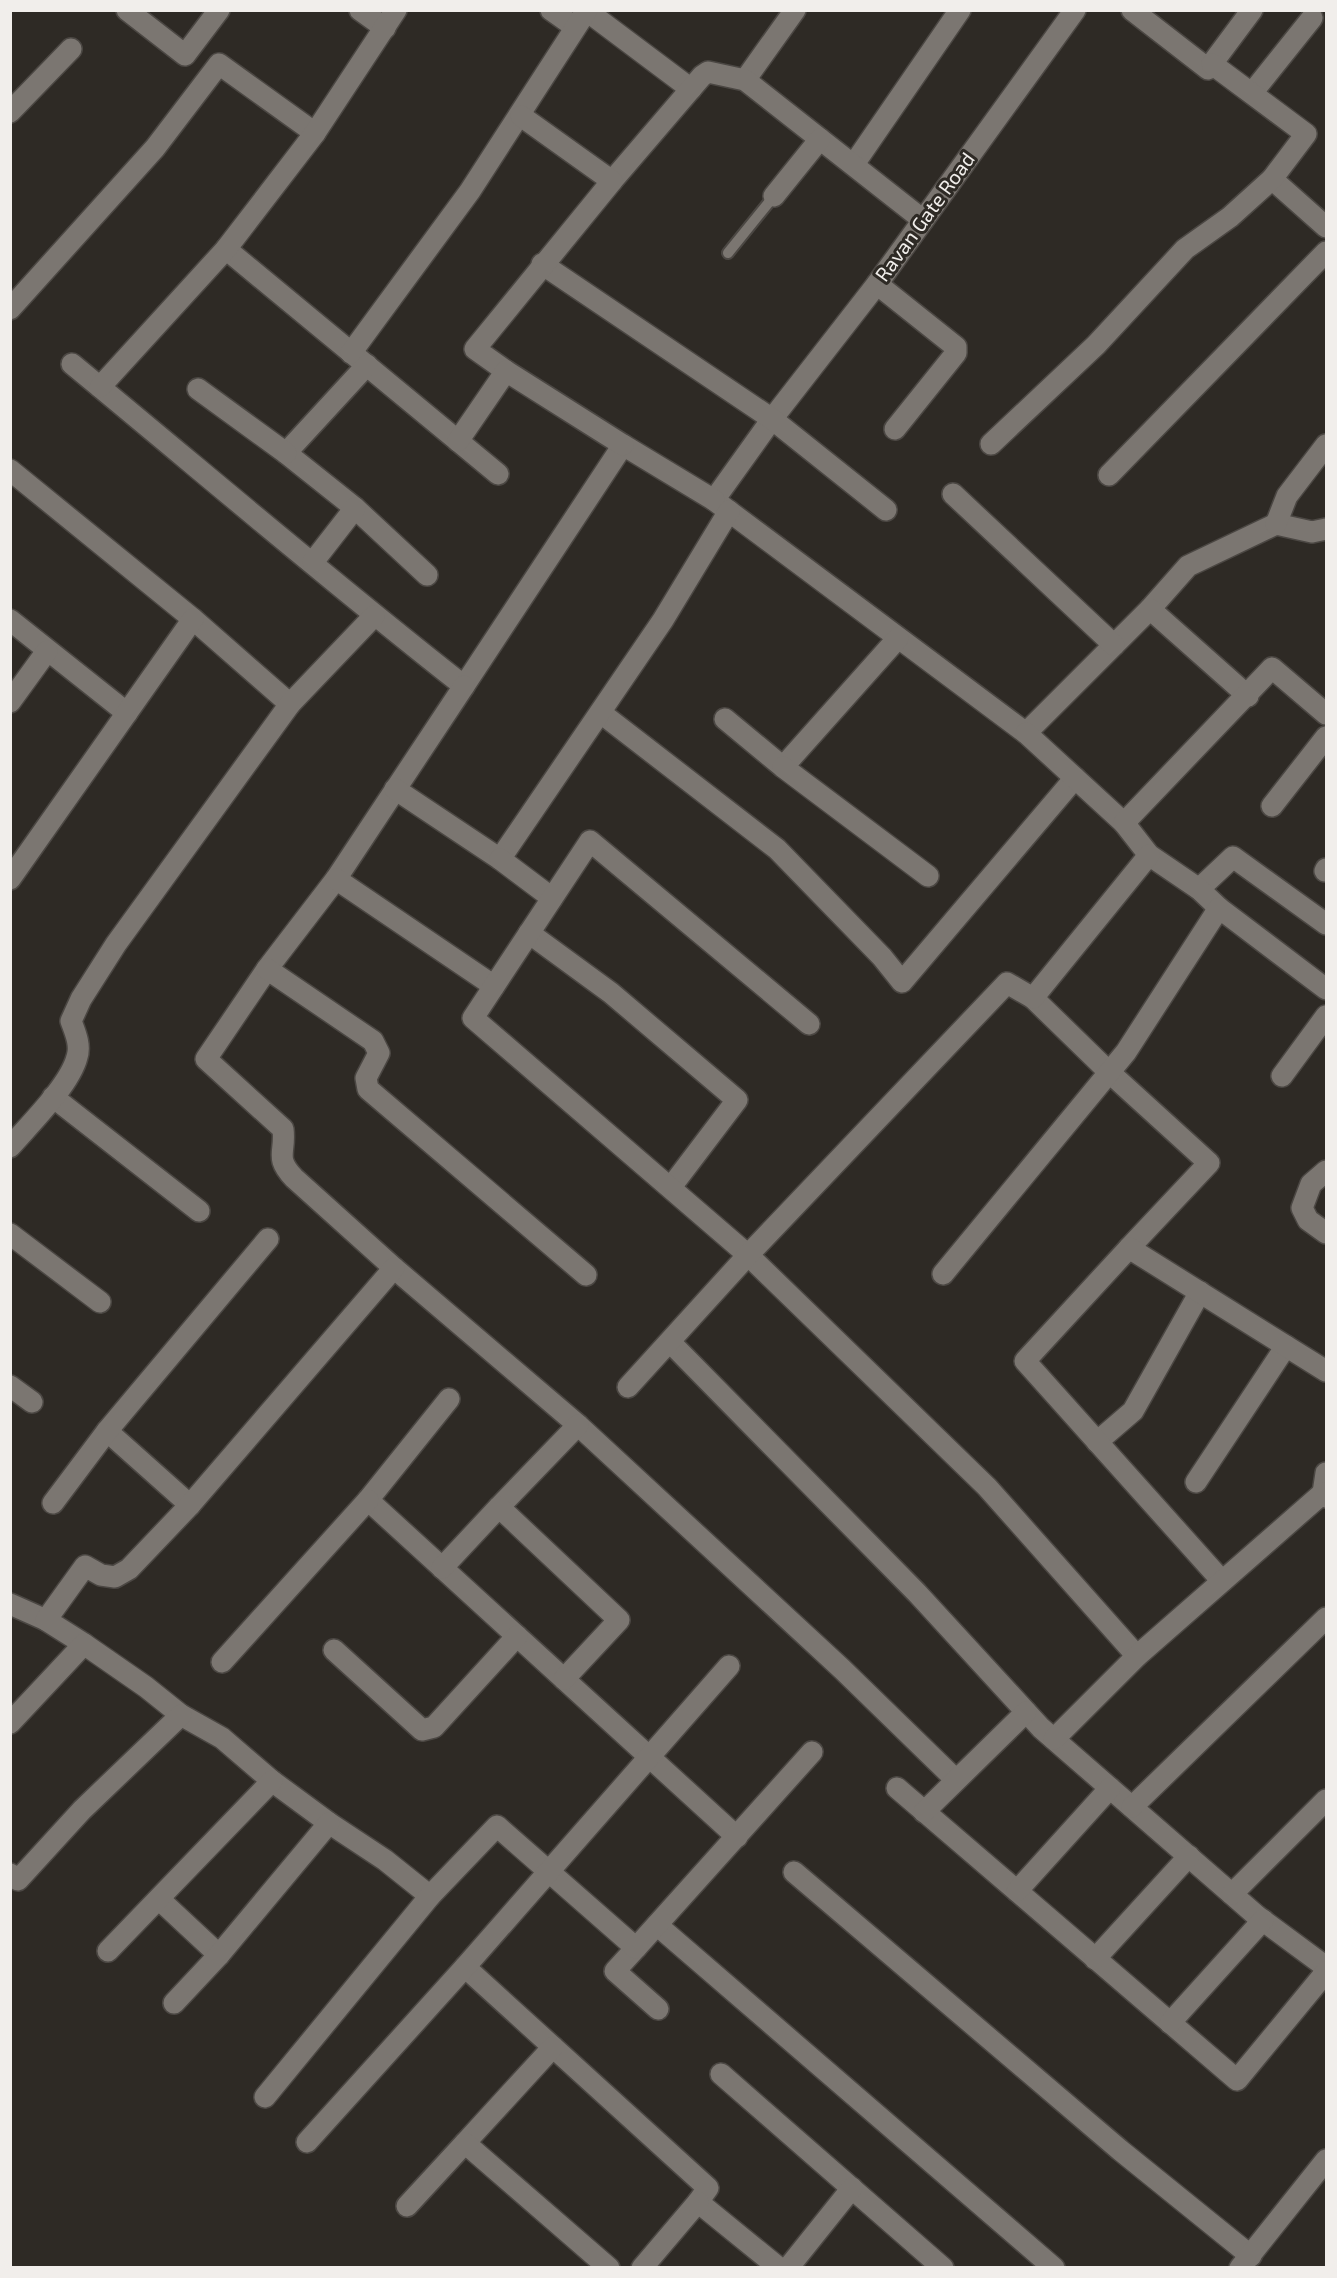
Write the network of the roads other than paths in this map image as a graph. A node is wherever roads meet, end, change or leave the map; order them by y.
1 (127, 10) edge
2 (219, 10) edge
3 (360, 10) edge
4 (551, 10) edge
5 (795, 10) edge
6 (960, 10) edge
7 (1075, 10) edge
8 (1252, 10) edge
9 (1134, 11) edge
10 (583, 16) edge
11 (1312, 18) dead end
12 (391, 19) edge
13 (71, 50) dead end
14 (1212, 64) junction
15 (745, 80) junction
16 (691, 88) junction
17 (1252, 93) junction
18 (10, 112) edge
19 (521, 116) junction
20 (315, 133) junction
21 (820, 139) junction
22 (854, 164) junction
23 (1272, 179) junction
24 (612, 181) junction
25 (774, 196) joint
26 (923, 220) junction
27 (1326, 227) edge
28 (226, 249) junction
29 (1326, 252) edge
30 (728, 253) dead end
31 (542, 264) junction
32 (878, 284) junction
33 (10, 309) edge
34 (359, 359) junction
35 (72, 364) dead end
36 (506, 371) junction
37 (100, 387) junction
38 (198, 389) dead end
39 (772, 419) junction
40 (894, 429) dead end
41 (458, 441) junction
42 (991, 444) dead end
43 (1326, 445) edge
44 (623, 446) junction
45 (286, 453) junction
46 (10, 470) edge
47 (498, 474) dead end
48 (1109, 475) dead end
49 (954, 494) dead end
50 (722, 506) junction
51 (355, 508) junction
52 (886, 510) dead end
53 (1276, 524) junction
54 (1326, 529) edge
55 (313, 562) junction
56 (427, 575) dead end
57 (1150, 609) junction
58 (374, 616) junction
59 (193, 619) junction
60 (10, 620) edge
61 (898, 638) junction
62 (1114, 645) junction
63 (47, 651) junction
64 (464, 686) junction
65 (1248, 696) junction
66 (10, 702) edge
67 (290, 705) junction
68 (127, 713) junction
69 (601, 713) junction
70 (1326, 714) edge
71 (725, 719) dead end
72 (1026, 733) junction
73 (1326, 736) edge
74 (783, 766) junction
75 (1075, 778) junction
76 (395, 789) junction
77 (1272, 806) dead end
78 (1124, 823) junction
79 (1149, 855) junction
80 (500, 859) junction
81 (928, 876) dead end
82 (10, 879) edge
83 (336, 879) junction
84 (1199, 889) junction
85 (552, 898) junction
86 (1219, 908) junction
87 (1326, 924) edge
88 (529, 933) junction
89 (267, 969) junction
90 (494, 986) junction
91 (1326, 989) edge
92 (1033, 998) junction
93 (1326, 1017) edge
94 (809, 1024) dead end
95 (1109, 1072) junction
96 (1282, 1076) dead end
97 (52, 1097) junction
98 (10, 1147) edge
99 (1326, 1171) edge
100 (671, 1187) junction
101 (199, 1211) dead end
102 (1326, 1233) edge
103 (10, 1234) edge
104 (268, 1239) dead end
105 (1129, 1248) junction
106 (748, 1255) junction
107 (394, 1268) junction
108 (943, 1274) dead end
109 (586, 1275) dead end
110 (1200, 1292) junction
111 (100, 1302) dead end
112 (670, 1342) junction
113 (1286, 1346) junction
114 (1326, 1371) edge
115 (10, 1386) edge
116 (628, 1387) dead end
117 (449, 1399) dead end
118 (32, 1402) dead end
119 (578, 1425) junction
120 (107, 1431) junction
121 (1097, 1442) junction
122 (1196, 1482) dead end
123 (1325, 1488) edge
124 (368, 1500) junction
125 (53, 1503) dead end
126 (190, 1505) junction
127 (499, 1507) junction
128 (442, 1568) junction
129 (1222, 1581) junction
130 (10, 1604) edge
131 (1326, 1618) edge
132 (46, 1620) junction
133 (517, 1636) junction
134 (84, 1644) junction
135 (334, 1650) dead end
136 (1137, 1656) junction
137 (222, 1662) dead end
138 (729, 1666) dead end
139 (564, 1679) junction
140 (1026, 1712) junction
141 (181, 1715) junction
142 (10, 1723) edge
143 (1054, 1739) junction
144 (812, 1752) dead end
145 (649, 1756) junction
146 (955, 1779) junction
147 (272, 1780) junction
148 (897, 1788) dead end
149 (1110, 1788) junction
150 (1326, 1800) edge
151 (1132, 1807) junction
152 (924, 1812) junction
153 (329, 1823) junction
154 (737, 1837) junction
155 (1189, 1856) junction
156 (549, 1871) junction
157 (794, 1872) dead end
158 (10, 1874) edge
159 (1017, 1892) junction
160 (1232, 1894) junction
161 (430, 1896) junction
162 (160, 1900) junction
163 (1263, 1920) junction
164 (657, 1925) junction
165 (636, 1948) junction
166 (108, 1951) dead end
167 (219, 1955) junction
168 (1095, 1959) junction
169 (465, 1967) junction
170 (1326, 1967) edge
171 (1326, 1972) edge
172 (174, 2003) dead end
173 (658, 2009) dead end
174 (1170, 2023) junction
175 (553, 2047) junction
176 (721, 2074) dead end
177 (265, 2097) dead end
178 (307, 2142) dead end
179 (465, 2143) junction
180 (1326, 2160) edge
181 (852, 2188) junction
182 (698, 2202) junction
183 (407, 2206) dead end
184 (1246, 2262) edge
185 (609, 2268) edge
186 (642, 2268) edge
187 (779, 2268) edge
188 (788, 2268) edge
189 (943, 2268) edge
190 (1054, 2268) edge

1 - 2 street
3 - 12 street
4 - 10 street
5 - 15 street
6 - 22 street
7 - 26 street, Ravan Gate Road
8 - 14 street
9 - 14 street
10 - 16 street
10 - 19 street
11 - 17 street
12 - 20 street
13 - 18 street
14 - 17 street
15 - 16 street
15 - 21 street
16 - 24 street
17 - 23 street
19 - 24 street
19 - 34 street
20 - 28 street
20 - 33 street
21 - 22 street
21 - 25 street
22 - 26 street
23 - 27 street
23 - 42 street
24 - 31 street
25 - 30 lane
26 - 32 street, Ravan Gate Road
28 - 34 street
28 - 37 street
29 - 48 street
31 - 36 street
31 - 39 street
32 - 39 street, Ravan Gate Road
32 - 40 street
34 - 41 street
34 - 45 street
35 - 37 street
36 - 41 street
36 - 44 street
37 - 55 street
38 - 45 street
39 - 50 street, Ravan Gate Road
39 - 52 street
41 - 47 street
43 - 53 street
44 - 50 street
44 - 64 street
45 - 51 street
46 - 59 street
49 - 62 street
50 - 61 street
50 - 69 street, Ravan Gate Road
51 - 55 street
51 - 56 street
53 - 54 street
53 - 57 street
55 - 58 street
57 - 62 street
57 - 65 street
58 - 64 street
58 - 67 street
59 - 67 street
59 - 68 street
60 - 63 street
61 - 72 street
61 - 74 street
62 - 72 street
63 - 66 street
63 - 68 street
64 - 76 street
65 - 70 street
65 - 78 street
67 - 97 street
68 - 82 street
69 - 75 street
69 - 80 street, Ravan Gate Road
71 - 74 street
72 - 75 street
73 - 77 street
74 - 81 street
75 - 78 street
76 - 80 street
76 - 83 street
78 - 79 street
79 - 84 street
79 - 92 street
80 - 85 street
83 - 89 street
83 - 90 street
84 - 86 street
84 - 87 street
85 - 88 street
85 - 94 street
86 - 91 street
86 - 95 street
88 - 90 street
88 - 100 street
89 - 107 street
89 - 109 street
90 - 100 street
92 - 95 street
92 - 106 street
93 - 96 street
95 - 105 street
95 - 108 street
97 - 98 street
97 - 101 street
99 - 102 street
100 - 106 street
103 - 111 street
104 - 120 street
105 - 110 street
105 - 121 street
106 - 112 street
106 - 136 street
107 - 119 street
107 - 126 street
110 - 113 street
110 - 121 street
112 - 116 street
112 - 140 street
113 - 114 street
113 - 122 street
115 - 118 street
117 - 124 street
119 - 127 street
119 - 146 street
120 - 125 street
120 - 126 street
121 - 129 street
123 - 129 street
124 - 128 street
124 - 137 street
126 - 132 street
127 - 128 street
127 - 139 street
128 - 133 street
129 - 136 street
130 - 132 street
131 - 151 street
132 - 134 street
133 - 135 street
133 - 139 street
134 - 141 street
134 - 142 street
136 - 143 street
138 - 145 street
139 - 145 street
140 - 143 street
140 - 146 street
141 - 147 street
141 - 158 street
143 - 149 street
144 - 154 street
145 - 154 street
145 - 156 street
146 - 152 street
147 - 153 street
147 - 162 street
148 - 152 street
149 - 151 street
149 - 159 street
150 - 160 street
151 - 155 street
152 - 159 street
153 - 161 street
153 - 167 street
154 - 164 street
155 - 160 street
155 - 168 street
156 - 161 street
156 - 165 street
156 - 169 street
157 - 184 street
159 - 168 street
160 - 163 street
161 - 177 street
162 - 166 street
162 - 167 street
163 - 170 street
163 - 174 street
164 - 165 street
164 - 190 street
165 - 173 street
167 - 172 street
168 - 174 street
169 - 175 street
169 - 178 street
171 - 174 street
175 - 179 street
175 - 182 street
176 - 181 street
179 - 183 street
179 - 185 street
180 - 184 street
181 - 188 street
181 - 189 street
182 - 186 street
182 - 187 street

